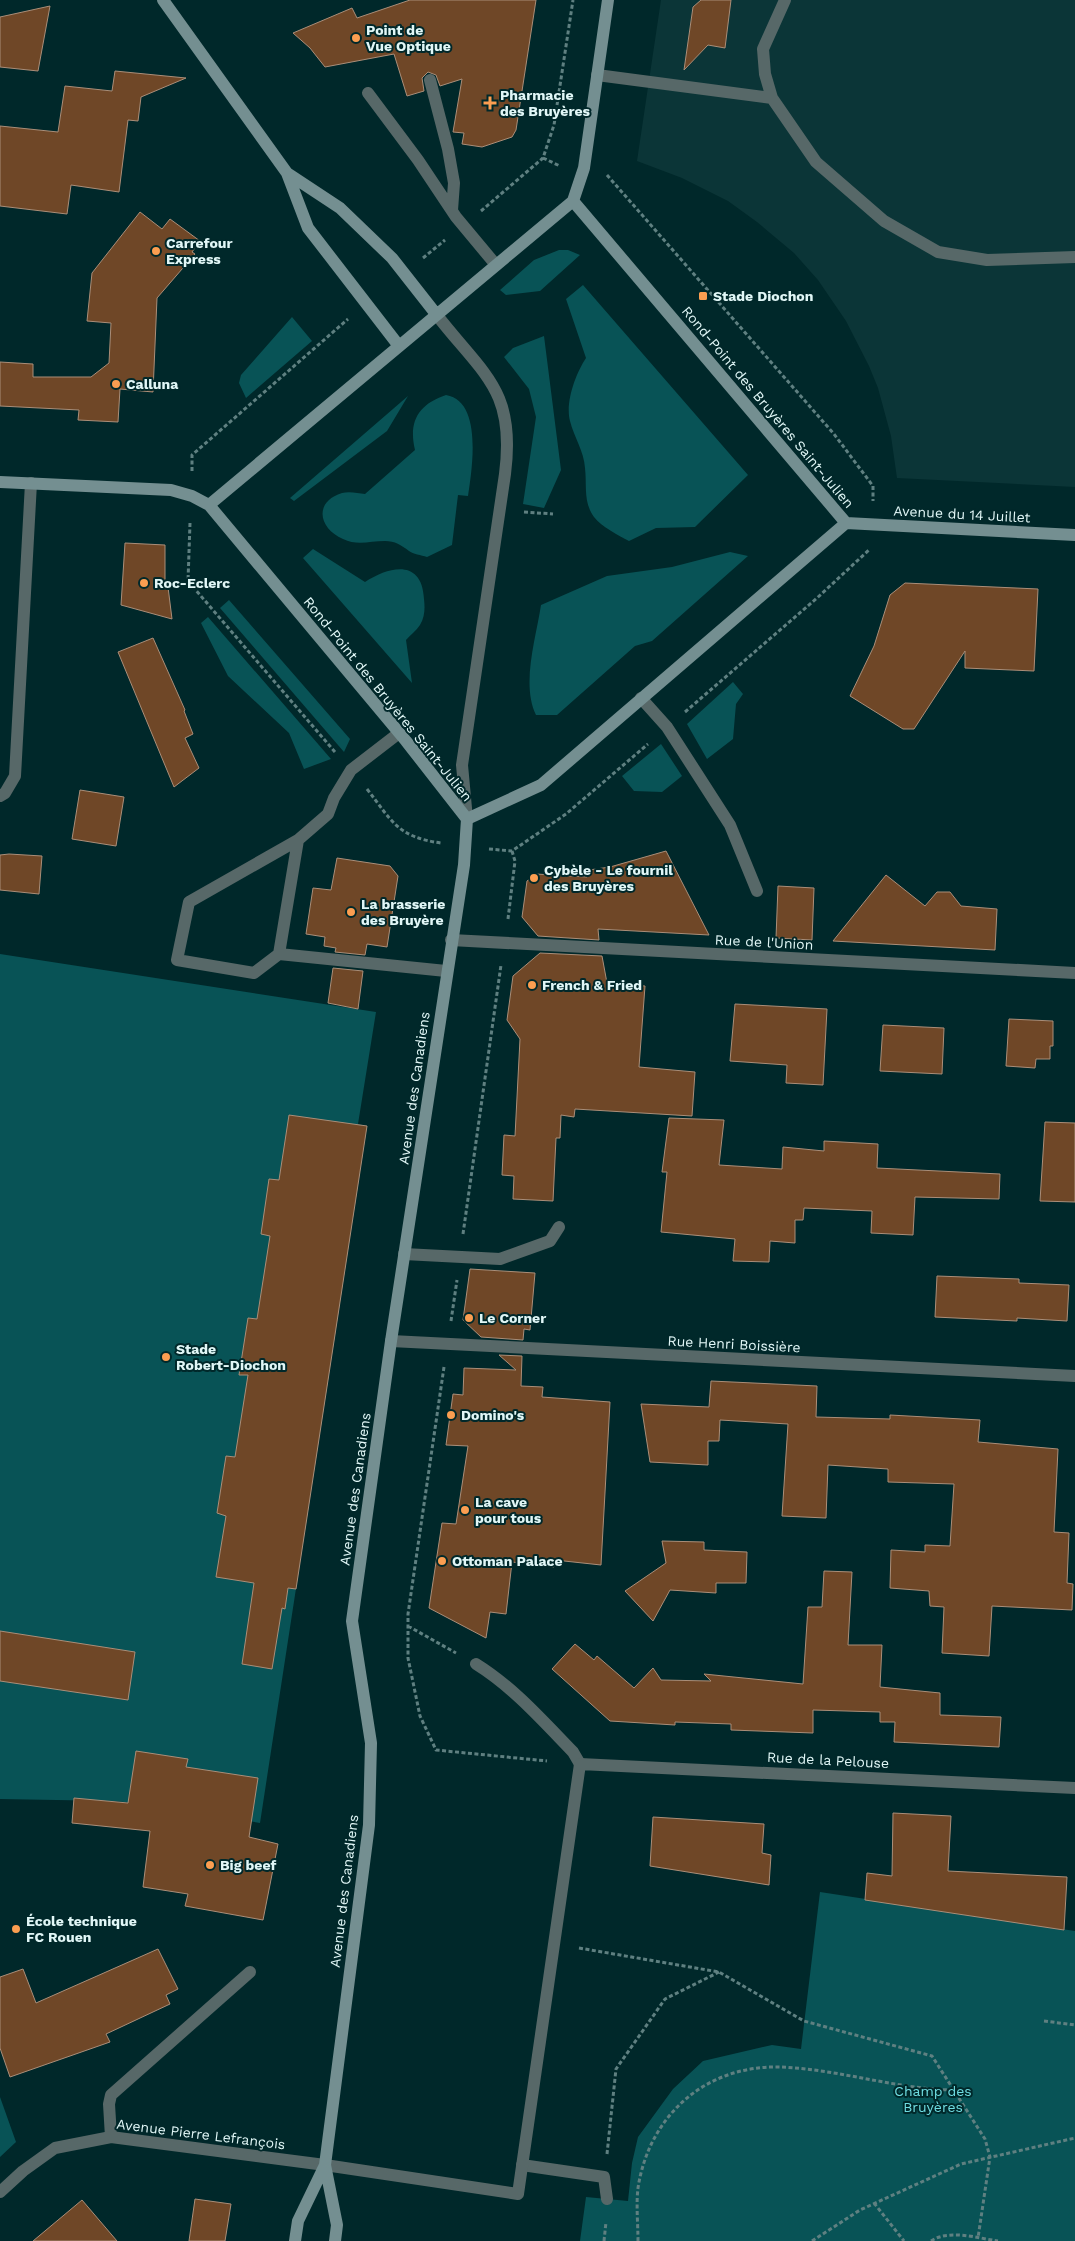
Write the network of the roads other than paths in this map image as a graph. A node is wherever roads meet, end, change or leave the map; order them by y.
1 (163, 0) edge
2 (608, 0) edge
3 (785, 0) edge
4 (597, 75) junction
5 (430, 80) dead end
6 (368, 93) dead end
7 (772, 98) junction
8 (287, 173) junction
9 (573, 201) junction
10 (452, 210) junction
11 (1075, 257) edge
12 (496, 265) junction
13 (436, 314) junction
14 (399, 346) junction
15 (0, 482) edge
16 (31, 483) junction
17 (209, 505) junction
18 (846, 523) junction
19 (1075, 535) edge
20 (642, 698) junction
21 (399, 733) junction
22 (0, 796) edge
23 (468, 819) junction
24 (298, 840) junction
25 (757, 891) dead end
26 (451, 940) junction
27 (279, 954) junction
28 (446, 971) junction
29 (1075, 973) edge
30 (559, 1227) dead end
31 (404, 1254) junction
32 (391, 1341) junction
33 (1075, 1376) edge
34 (476, 1664) road end
35 (580, 1764) junction
36 (1075, 1788) edge
37 (250, 1972) dead end
38 (111, 2137) junction
39 (325, 2165) junction
40 (522, 2165) junction
41 (0, 2192) edge
42 (607, 2199) dead end
43 (295, 2241) edge
44 (335, 2241) edge

1 - 8 main road
2 - 4 main road
3 - 7 street
4 - 7 street
4 - 9 main road
5 - 10 street
6 - 10 street
7 - 11 street
8 - 13 main road
8 - 14 main road
9 - 12 main road
9 - 18 main road, Rond-Point des Bruyères Saint-Julien
10 - 12 street
12 - 13 main road
13 - 14 main road
13 - 23 street
14 - 17 main road
15 - 16 main road
16 - 17 main road
16 - 22 street
17 - 21 main road, Rond-Point des Bruyères Saint-Julien
18 - 19 main road, Avenue du 14 Juillet
18 - 20 main road, Rond-Point des Bruyères Saint-Julien
20 - 23 main road, Rond-Point des Bruyères Saint-Julien
20 - 25 street
21 - 23 main road, Rond-Point des Bruyères Saint-Julien
21 - 24 street
23 - 26 main road, Avenue des Canadiens
24 - 27 street
24 - 27 street
26 - 28 main road, Avenue des Canadiens
26 - 29 street, Rue de l'Union
27 - 28 street
28 - 31 main road, Avenue des Canadiens
30 - 31 street
31 - 32 main road, Avenue des Canadiens
32 - 33 street, Rue Henri Boissière
32 - 39 main road, Avenue des Canadiens
34 - 35 street
35 - 36 street, Rue de la Pelouse
35 - 40 street
37 - 38 street
38 - 39 street, Avenue Pierre Lefrançois
38 - 41 street, Avenue Pierre Lefrançois
39 - 40 street, Avenue Pierre Lefrançois
39 - 43 main road, Avenue des Canadiens
39 - 44 main road, Avenue des Canadiens
40 - 42 street

